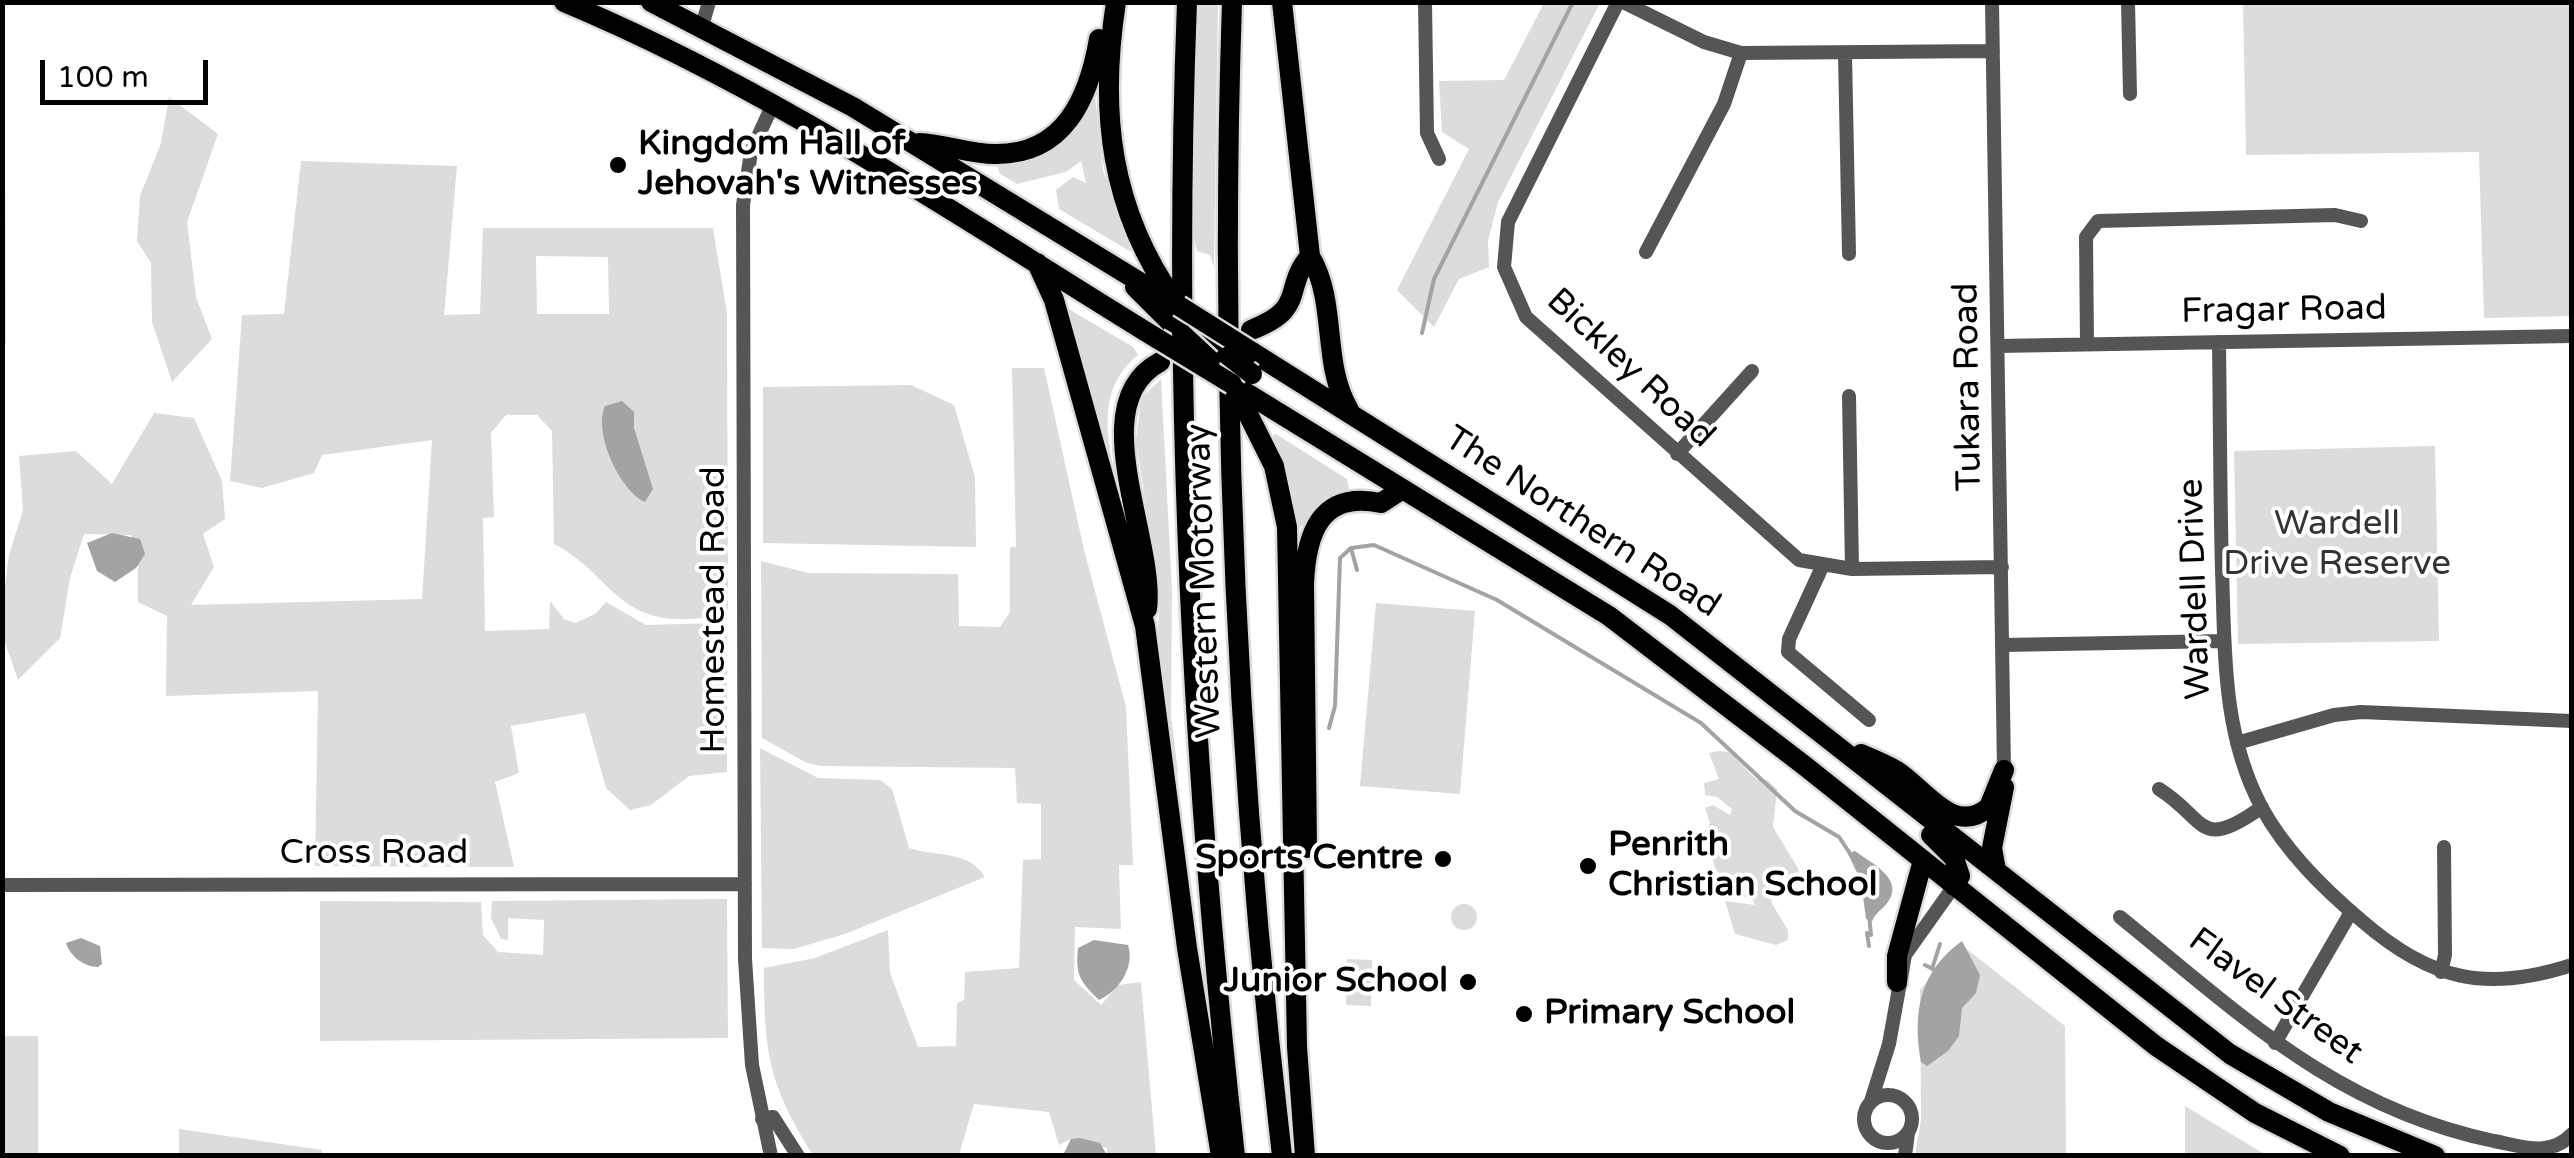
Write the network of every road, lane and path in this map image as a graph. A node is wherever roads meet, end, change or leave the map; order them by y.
1 (564, 2) edge
2 (651, 2) edge
3 (708, 2) edge
4 (1105, 2) edge
5 (1116, 2) edge
6 (1186, 2) edge
7 (1232, 2) edge
8 (1282, 2) edge
9 (1425, 2) edge
10 (1621, 2) edge
11 (1992, 2) edge
12 (2128, 2) edge
13 (702, 26) junction
14 (1993, 52) junction
15 (1741, 54) junction
16 (1845, 54) junction
17 (2130, 94) dead end
18 (773, 104) junction
19 (914, 143) junction
20 (1439, 159) dead end
21 (2362, 222) dead end
22 (1646, 252) dead end
23 (1849, 254) dead end
24 (1310, 256) junction
25 (1037, 263) junction
26 (1159, 310) junction
27 (2572, 336) edge
28 (2219, 342) junction
29 (2086, 344) junction
30 (1206, 345) junction
31 (1998, 346) junction
32 (1252, 362) junction
33 (1752, 371) dead end
34 (1849, 396) dead end
35 (1252, 406) junction
36 (1276, 411) junction
37 (1350, 412) junction
38 (1677, 454) junction
39 (1401, 490) junction
40 (1822, 567) junction
41 (2002, 567) junction
42 (1852, 569) junction
43 (1144, 626) junction
44 (2224, 641) junction
45 (2003, 645) junction
46 (1869, 720) dead end
47 (2572, 721) edge
48 (1824, 735) junction
49 (2237, 743) junction
50 (2004, 770) junction
51 (2159, 789) dead end
52 (2262, 808) junction
53 (2444, 847) dead end
54 (1923, 860) junction
55 (1996, 870) junction
56 (746, 884) junction
57 (2, 885) edge
58 (1954, 886) junction
59 (2031, 898) junction
60 (2351, 912) junction
61 (2120, 917) dead end
62 (2571, 966) edge
63 (2441, 972) junction
64 (1897, 982) junction
65 (2275, 1043) junction
66 (1889, 1044) junction
67 (1904, 1100) junction
68 (1872, 1101) junction
69 (762, 1119) junction
70 (1908, 1133) junction
71 (2572, 1134) edge
72 (1876, 1140) junction
73 (771, 1156) edge
74 (798, 1156) edge
75 (1221, 1156) edge
76 (1235, 1156) edge
77 (1282, 1156) edge
78 (1305, 1156) edge
79 (1313, 1156) edge
80 (1888, 1156) edge
81 (1904, 1156) edge
82 (2340, 1156) edge
83 (2435, 1156) edge

1 - 18 highway, The Northern Road
2 - 13 highway, The Northern Road
3 - 13 street
4 - 19 highway
5 - 26 highway
6 - 76 highway, Western Motorway
7 - 77 highway, Western Motorway
8 - 24 highway
9 - 20 street
10 - 15 street
10 - 38 street, Bickley Road
11 - 14 street, Tukara Road
12 - 17 street
13 - 19 highway, The Northern Road
14 - 16 street
14 - 31 street, Tukara Road
15 - 16 street
15 - 22 street
16 - 23 street
18 - 25 highway, The Northern Road
18 - 56 street, Homestead Road
19 - 26 highway, The Northern Road
21 - 29 street
24 - 30 highway
24 - 37 highway
25 - 26 highway, The Northern Road
25 - 43 highway
26 - 30 highway, The Northern Road, bridge
26 - 30 highway, bridge
26 - 30 highway, The Northern Road, bridge
27 - 28 street, Fragar Road
28 - 29 street, Fragar Road
28 - 44 street, Wardell Drive
29 - 31 street, Fragar Road
30 - 32 highway, The Northern Road, bridge
30 - 32 highway, bridge
30 - 35 highway, The Northern Road, bridge
30 - 43 highway
31 - 41 street, Tukara Road
32 - 36 highway
32 - 37 highway, The Northern Road
33 - 38 street
34 - 42 street
35 - 36 highway, The Northern Road
35 - 78 highway
36 - 39 highway, The Northern Road
37 - 48 highway, The Northern Road
38 - 40 street, Bickley Road
39 - 54 highway, The Northern Road
39 - 79 highway
40 - 42 street, Bickley Road
40 - 46 street
41 - 42 street, Bickley Road
41 - 45 street, Tukara Road
43 - 75 highway
44 - 45 street
44 - 49 street, Wardell Drive
45 - 50 street, Tukara Road
47 - 49 street
48 - 50 highway
48 - 55 highway, The Northern Road
48 - 58 highway
49 - 52 street, Wardell Drive
50 - 55 highway
51 - 52 street
52 - 60 street, Wardell Drive
53 - 63 street
54 - 58 highway, The Northern Road
54 - 64 highway
55 - 59 highway, The Northern Road
56 - 57 street, Cross Road
56 - 69 street, Homestead Road
58 - 59 highway
58 - 64 street
58 - 82 highway, The Northern Road
59 - 83 highway, The Northern Road
60 - 63 street, Wardell Drive
60 - 65 street
61 - 65 street, Flavel Street
62 - 63 street, Wardell Drive
64 - 66 street
65 - 71 street, Flavel Street
66 - 67 street
66 - 68 street
67 - 68 street
67 - 70 street
68 - 72 street
69 - 73 street, Homestead Road
69 - 74 street
70 - 72 street
70 - 81 street
72 - 80 street

